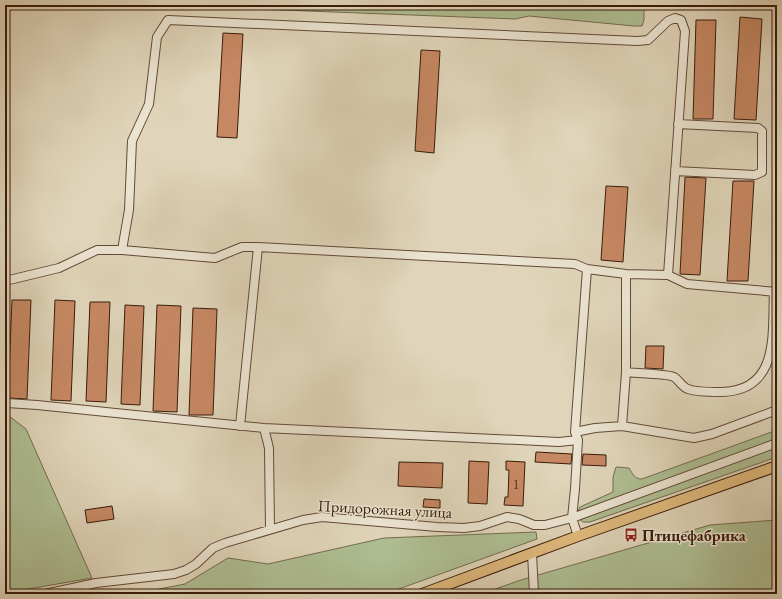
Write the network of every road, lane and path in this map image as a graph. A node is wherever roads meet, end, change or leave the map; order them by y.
1 (678, 124) junction
2 (675, 171) junction
3 (258, 247) junction
4 (122, 250) junction
5 (587, 269) junction
6 (626, 274) junction
7 (668, 276) junction
8 (5, 281) edge
9 (776, 292) edge
10 (626, 372) junction
11 (5, 401) edge
12 (777, 410) edge
13 (240, 426) junction
14 (622, 426) junction
15 (264, 428) junction
16 (576, 436) junction
17 (777, 443) edge
18 (777, 466) edge
19 (572, 518) junction
20 (270, 529) junction
21 (578, 536) junction
22 (532, 553) junction
23 (45, 594) edge
24 (422, 594) edge
25 (534, 594) edge

1 - 2 street
1 - 2 street
1 - 4 street
2 - 7 street
3 - 4 street
3 - 5 street
3 - 13 street
4 - 8 street
5 - 6 street
5 - 16 street
6 - 7 street
6 - 10 street
7 - 9 street
9 - 10 street
10 - 14 street
11 - 13 street
12 - 14 street
13 - 15 street
14 - 16 street
15 - 16 street
15 - 20 street
16 - 19 street
17 - 19 street, Придорожная улица
18 - 21 main road
19 - 20 street, Придорожная улица
19 - 21 street
20 - 23 street, Придорожная улица
21 - 22 main road
22 - 24 main road
22 - 25 street

